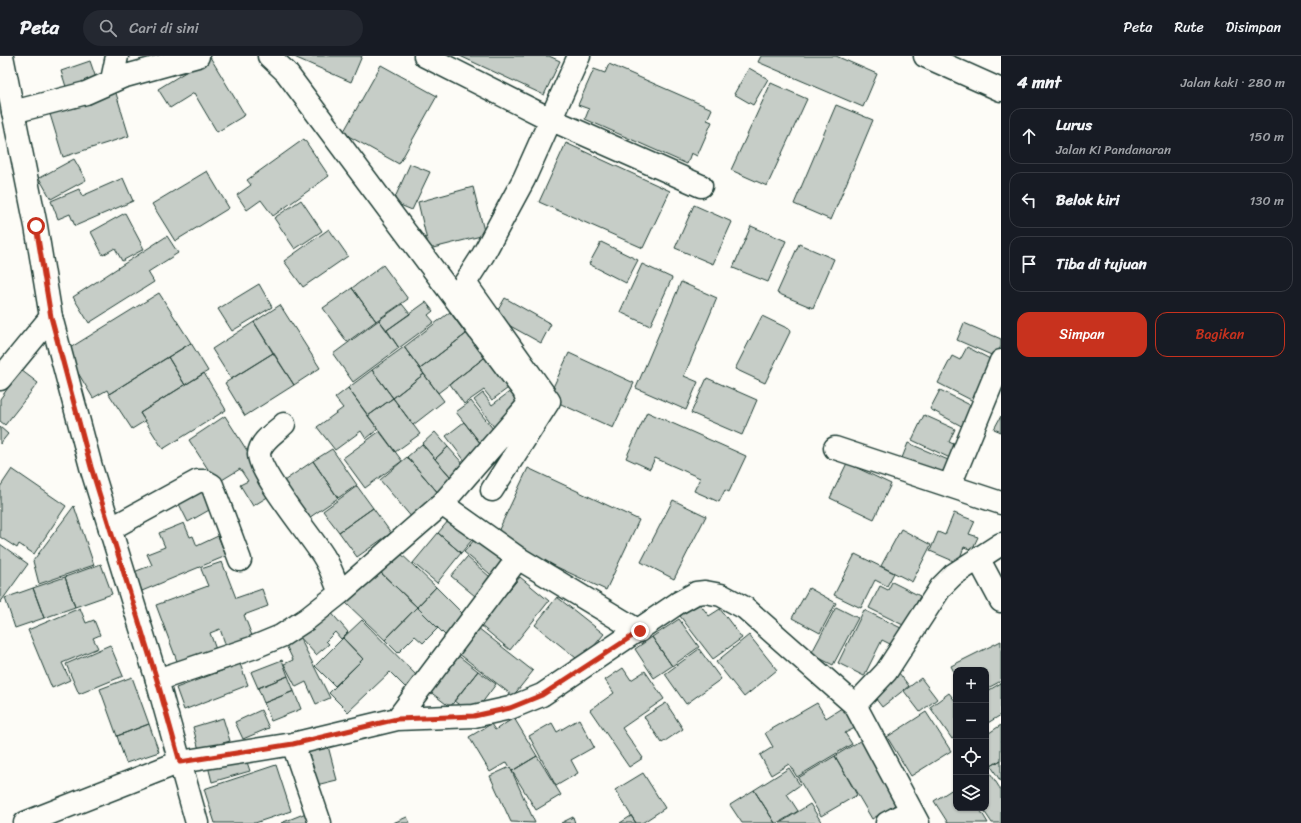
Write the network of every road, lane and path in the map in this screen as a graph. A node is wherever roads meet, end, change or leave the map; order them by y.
1 (2, 56) edge
2 (117, 56) edge
3 (198, 56) edge
4 (269, 56) edge
5 (579, 56) edge
6 (925, 56) edge
7 (428, 57) edge
8 (112, 80) junction
9 (1001, 90) edge
10 (13, 112) junction
11 (550, 118) junction
12 (702, 186) dead end
13 (51, 317) junction
14 (1001, 361) edge
15 (0, 379) edge
16 (284, 424) dead end
17 (835, 448) dead end
18 (950, 485) junction
19 (492, 490) dead end
20 (1001, 502) edge
21 (442, 504) junction
22 (110, 529) junction
23 (1001, 544) edge
24 (518, 558) junction
25 (978, 558) junction
26 (240, 560) dead end
27 (340, 593) junction
28 (1001, 601) edge
29 (640, 631) junction
30 (157, 680) junction
31 (855, 705) junction
32 (397, 719) junction
33 (293, 744) junction
34 (180, 762) junction
35 (914, 817) edge
36 (25, 823) edge
37 (197, 823) edge
38 (320, 823) edge
39 (887, 823) edge

1 - 10 street
2 - 8 street
3 - 8 street
4 - 21 street
5 - 11 street
6 - 9 street
7 - 11 street
8 - 10 street
10 - 13 street
11 - 12 street
11 - 19 street
13 - 15 street
13 - 22 street
14 - 18 street
16 - 27 street
17 - 18 street
18 - 20 street
21 - 24 street
21 - 27 street
22 - 26 street
22 - 30 street
23 - 25 street
24 - 29 street
24 - 32 street
25 - 28 street
25 - 31 street
27 - 30 street
29 - 31 street
29 - 32 street
30 - 34 street
31 - 35 street
32 - 33 street
33 - 34 street
33 - 38 street
34 - 36 street
34 - 37 street
35 - 39 street

